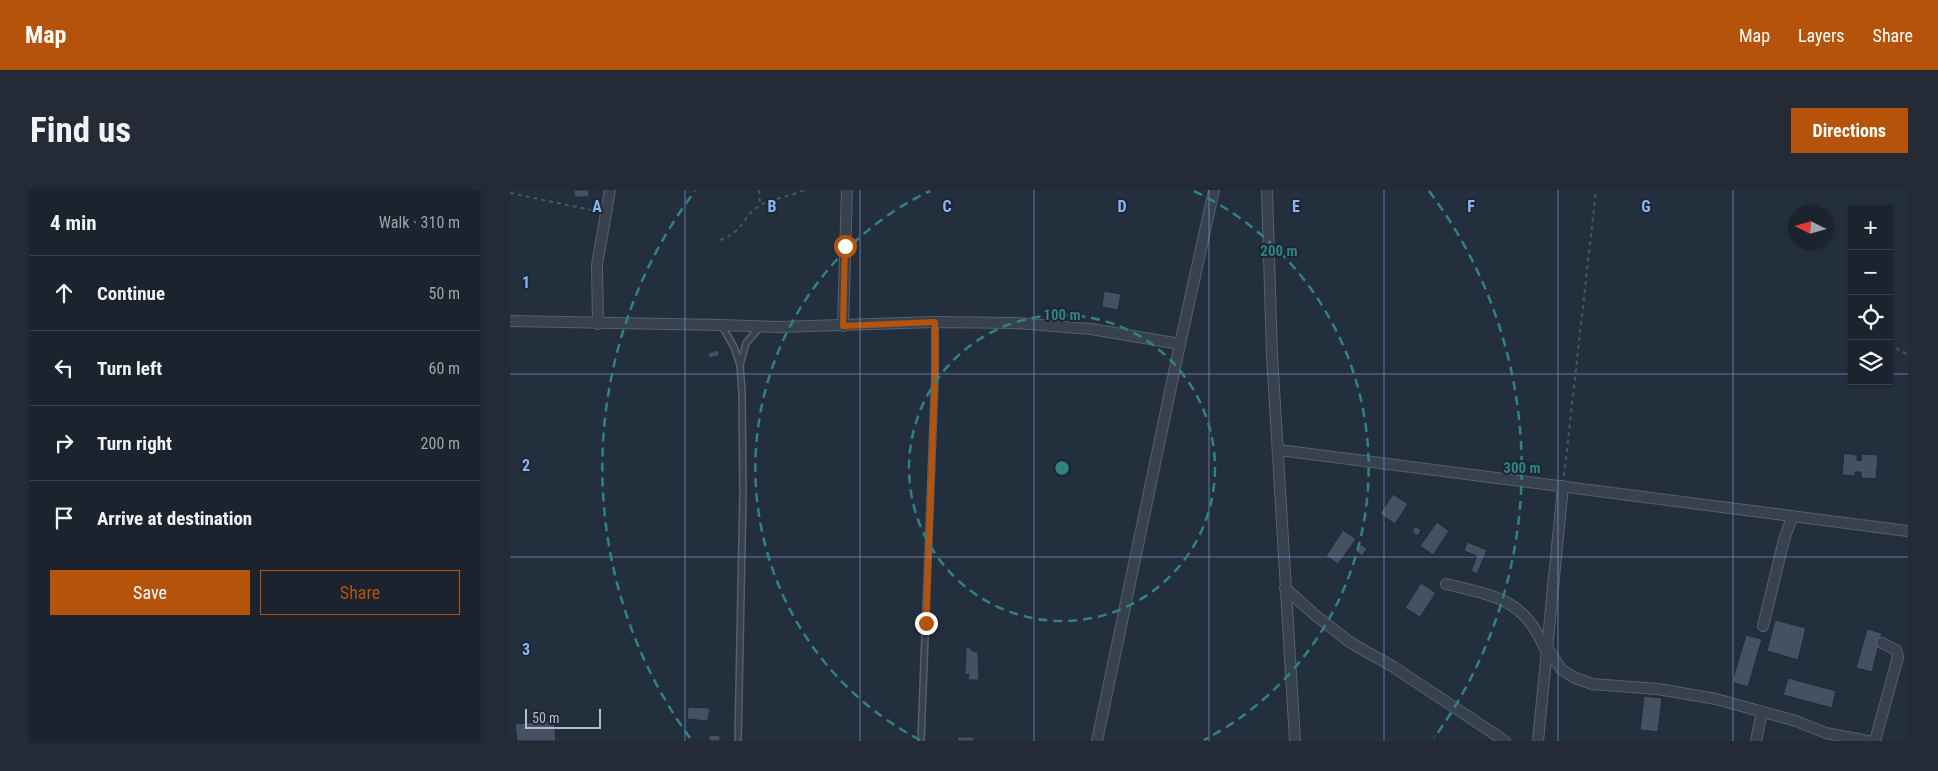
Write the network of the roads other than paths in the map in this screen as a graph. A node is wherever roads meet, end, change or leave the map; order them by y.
1 (610, 190) edge
2 (847, 190) edge
3 (1214, 190) edge
4 (1267, 190) edge
5 (510, 321) edge
6 (935, 322) junction
7 (598, 324) junction
8 (721, 325) junction
9 (843, 326) junction
10 (760, 327) junction
11 (1180, 344) junction
12 (740, 365) junction
13 (1279, 450) junction
14 (1563, 486) junction
15 (1792, 517) junction
16 (1908, 531) edge
17 (1446, 584) dead end
18 (1285, 588) junction
19 (1763, 626) dead end
20 (1882, 643) dead end
21 (1547, 651) junction
22 (1762, 712) junction
23 (738, 741) edge
24 (921, 741) edge
25 (1097, 741) edge
26 (1295, 741) edge
27 (1505, 741) edge
28 (1538, 741) edge
29 (1756, 741) edge
30 (1868, 741) edge
31 (1875, 741) edge

1 - 7 street
2 - 9 street
3 - 11 street
4 - 13 street
5 - 7 street
6 - 9 street
6 - 11 street
6 - 24 lane
7 - 8 street
8 - 10 street
8 - 12 lane
9 - 10 street
10 - 12 lane
11 - 25 street
12 - 23 lane
13 - 14 street
13 - 18 street
14 - 15 street
14 - 21 street
15 - 16 street
15 - 19 street
17 - 21 street
18 - 26 street
18 - 27 street
20 - 31 street
21 - 22 street
21 - 28 street
22 - 29 street
22 - 30 street

